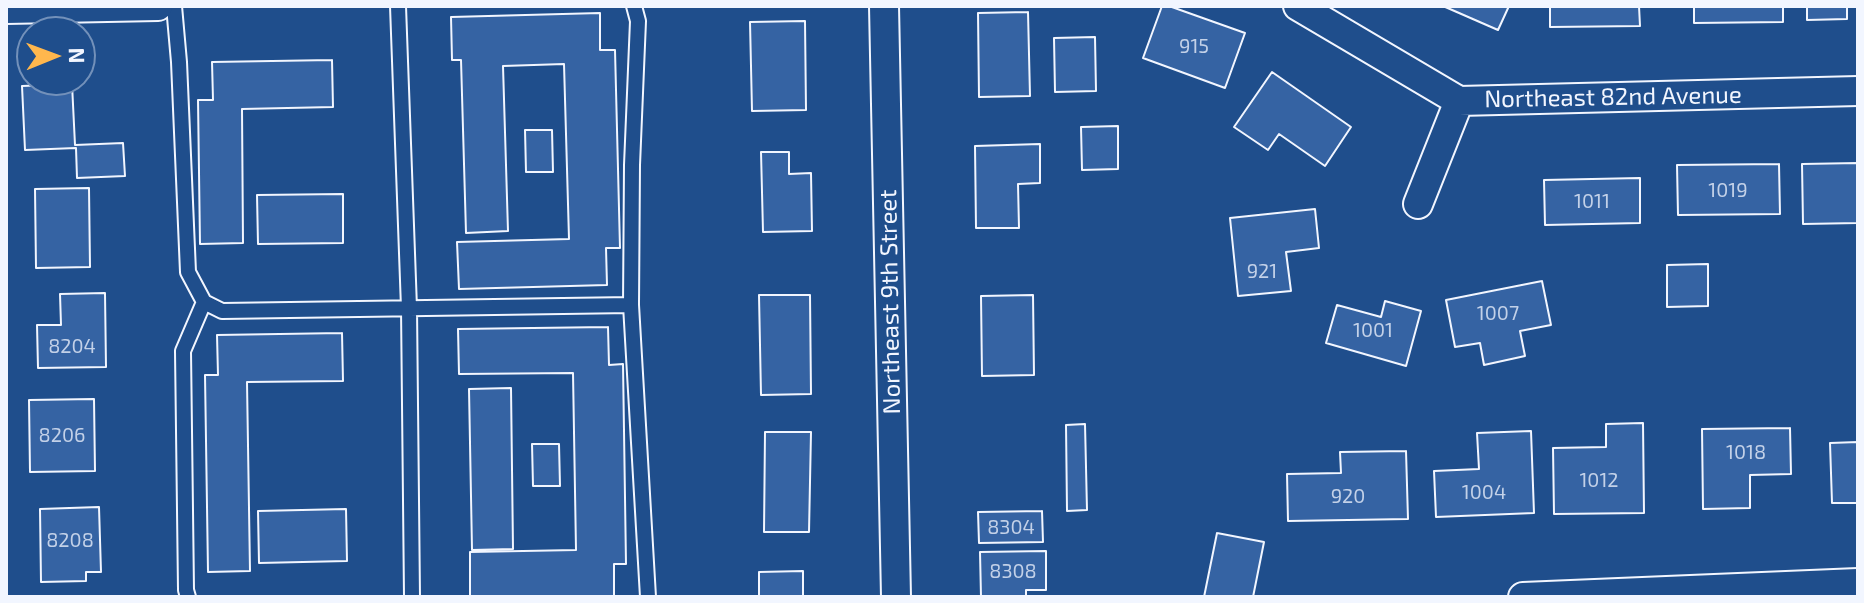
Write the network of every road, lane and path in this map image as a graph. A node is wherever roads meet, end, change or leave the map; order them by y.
1 (158, 6) edge
2 (174, 6) edge
3 (398, 6) edge
4 (634, 6) edge
5 (884, 6) edge
6 (1298, 6) edge
7 (6, 9) edge
8 (1858, 91) edge
9 (1459, 101) junction
10 (1418, 204) dead end
11 (204, 302) junction
12 (631, 305) junction
13 (409, 308) junction
14 (1858, 583) edge
15 (1714, 593) edge
16 (188, 597) edge
17 (412, 597) edge
18 (648, 597) edge
19 (896, 597) edge
20 (1523, 597) edge

1 - 7 street
2 - 11 lane
3 - 13 lane
4 - 12 lane
5 - 19 street, Northeast 9th Street
6 - 9 street, Northeast 82nd Avenue
8 - 9 street, Northeast 82nd Avenue
9 - 10 street
11 - 13 lane
11 - 16 lane
12 - 13 lane
12 - 18 lane
13 - 17 lane
14 - 15 street
15 - 20 street

